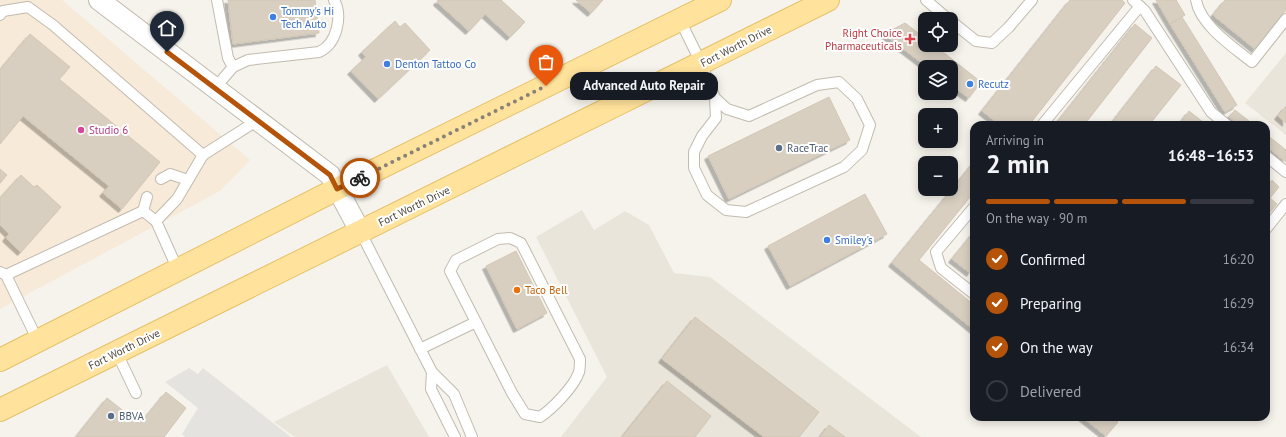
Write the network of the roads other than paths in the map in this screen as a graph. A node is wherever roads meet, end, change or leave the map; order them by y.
1 (99, 0) edge
2 (217, 0) edge
3 (334, 0) edge
4 (720, 0) edge
5 (828, 0) edge
6 (926, 0) edge
7 (1032, 0) edge
8 (1196, 0) edge
9 (1137, 3) edge
10 (940, 12) edge
11 (0, 15) edge
12 (1286, 19) edge
13 (680, 20) junction
14 (958, 27) edge
15 (701, 63) junction
16 (233, 67) junction
17 (215, 88) junction
18 (715, 98) junction
19 (258, 120) junction
20 (1045, 121) edge
21 (1222, 121) edge
22 (203, 155) junction
23 (1270, 159) edge
24 (1286, 172) edge
25 (161, 179) dead end
26 (188, 180) junction
27 (337, 189) junction
28 (147, 197) dead end
29 (1286, 204) edge
30 (143, 211) junction
31 (970, 212) edge
32 (156, 221) junction
33 (1270, 224) edge
34 (361, 233) junction
35 (178, 270) junction
36 (3, 273) edge
37 (970, 291) edge
38 (476, 322) junction
39 (38, 341) junction
40 (420, 350) junction
41 (117, 352) junction
42 (0, 360) edge
43 (432, 372) junction
44 (136, 393) dead end
45 (0, 410) edge
46 (455, 437) edge
47 (472, 437) edge

1 - 17 street
2 - 16 lane
3 - 16 lane
4 - 13 main road
5 - 15 main road, Fort Worth Drive
6 - 10 lane
7 - 14 lane
8 - 12 lane
9 - 20 lane
9 - 21 lane
11 - 22 lane
13 - 15 lane
13 - 27 main road
15 - 18 lane
15 - 34 main road, Fort Worth Drive
16 - 17 lane
17 - 19 street
18 - 18 lane
19 - 22 lane
19 - 27 street
22 - 26 lane
23 - 24 lane
25 - 26 lane
26 - 32 lane
27 - 34 street
27 - 35 main road
28 - 30 lane
29 - 33 lane
30 - 32 lane
30 - 36 lane
31 - 37 lane
32 - 35 lane
34 - 40 lane
34 - 41 main road, Fort Worth Drive
35 - 39 main road
36 - 39 lane
38 - 38 lane
38 - 40 lane
39 - 42 main road
40 - 43 lane
41 - 44 lane
41 - 45 main road, Fort Worth Drive
43 - 46 lane
43 - 47 lane

